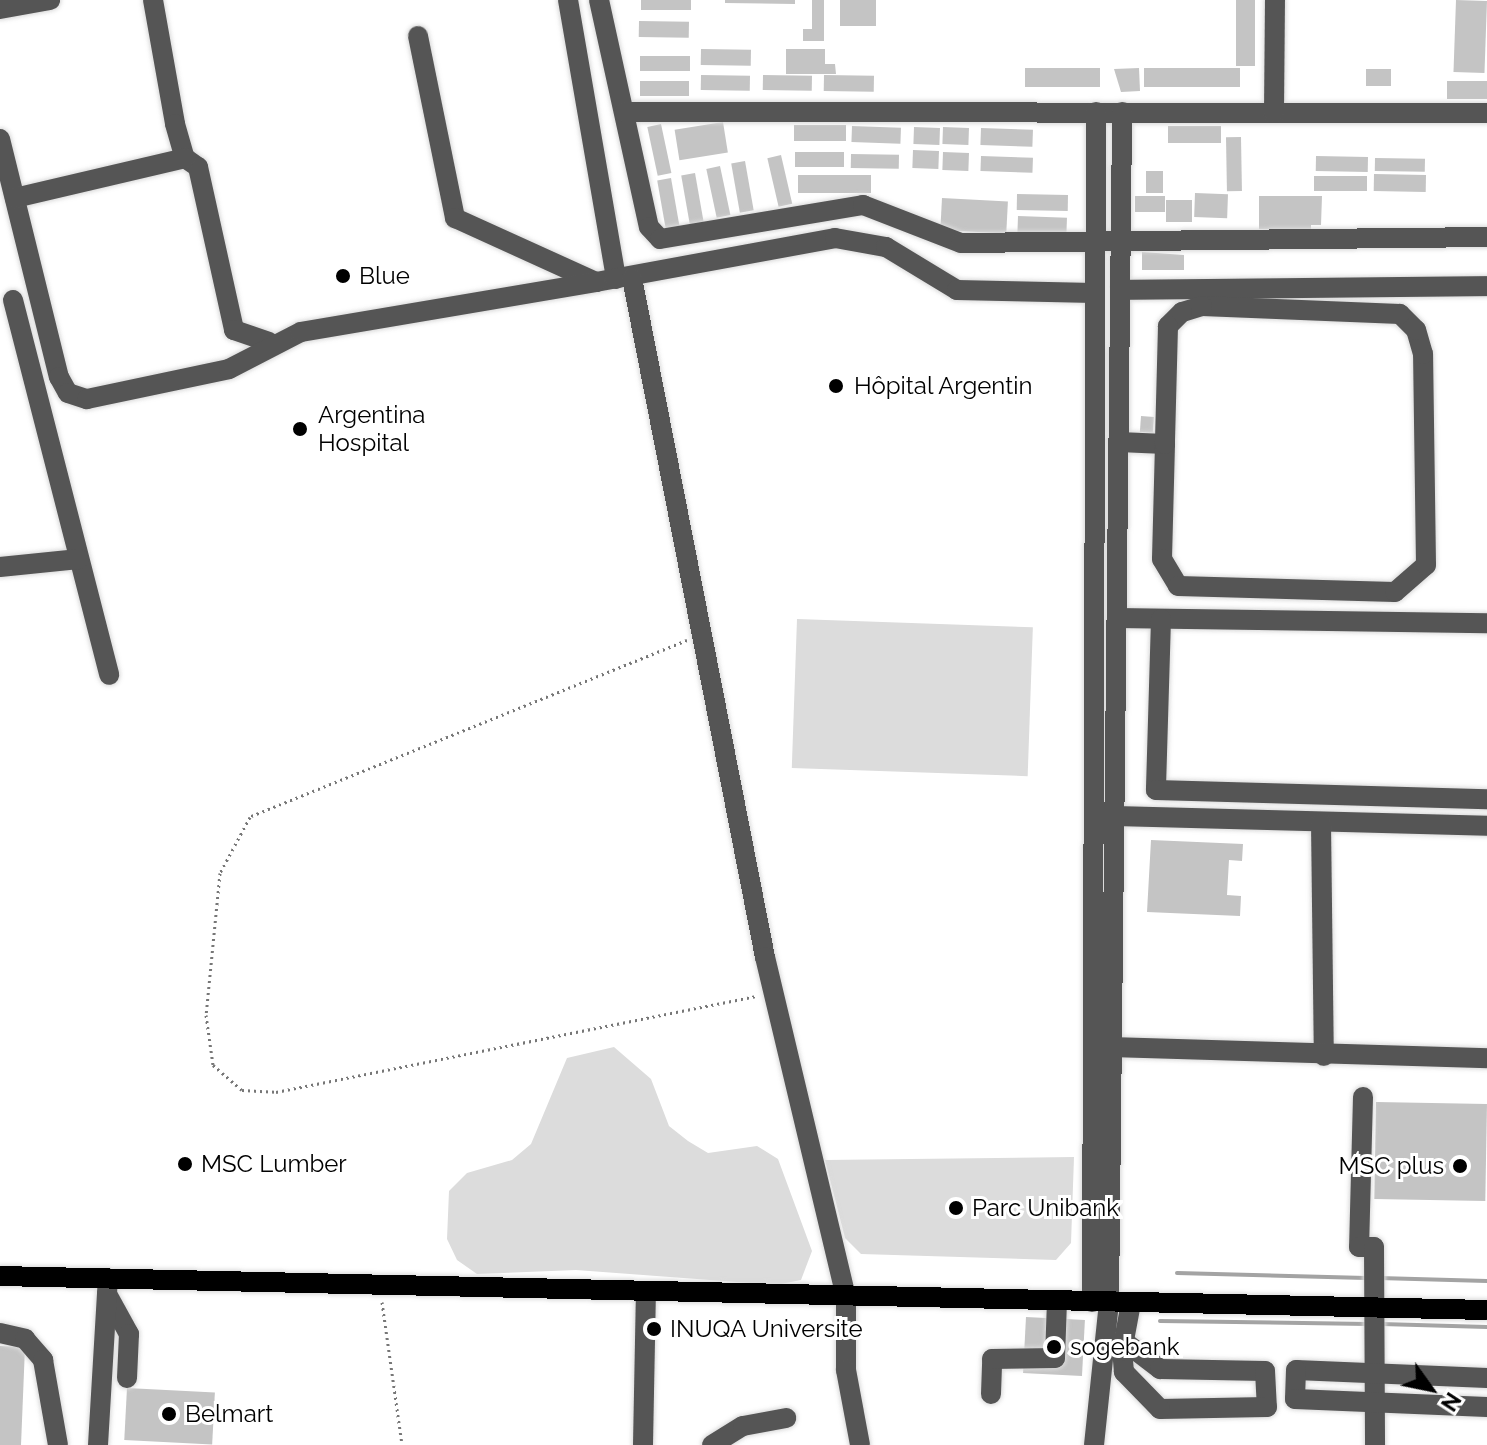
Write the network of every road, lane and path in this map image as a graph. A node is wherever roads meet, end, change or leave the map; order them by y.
1 (50, 0) edge
2 (153, 0) edge
3 (568, 0) edge
4 (599, 0) edge
5 (1275, 0) edge
6 (0, 9) edge
7 (418, 36) dead end
8 (625, 112) junction
9 (1096, 112) junction
10 (1122, 112) junction
11 (1274, 113) junction
12 (1487, 113) edge
13 (0, 139) edge
14 (185, 158) junction
15 (15, 198) junction
16 (1487, 237) edge
17 (1095, 240) junction
18 (1121, 241) junction
19 (614, 280) junction
20 (1487, 286) edge
21 (1120, 290) junction
22 (1094, 293) junction
23 (13, 300) dead end
24 (269, 342) junction
25 (1119, 442) junction
26 (1165, 444) junction
27 (79, 559) junction
28 (0, 567) edge
29 (1117, 618) junction
30 (1161, 619) junction
31 (1487, 623) edge
32 (702, 634) junction
33 (109, 675) dead end
34 (1487, 799) edge
35 (1115, 816) junction
36 (1321, 823) junction
37 (1487, 826) edge
38 (772, 989) junction
39 (1112, 1047) junction
40 (1324, 1056) junction
41 (1487, 1058) edge
42 (1363, 1097) dead end
43 (0, 1276) edge
44 (379, 1285) junction
45 (107, 1286) junction
46 (646, 1293) junction
47 (846, 1296) junction
48 (1057, 1301) junction
49 (1100, 1302) junction
50 (1131, 1303) junction
51 (1374, 1307) junction
52 (1487, 1310) edge
53 (0, 1333) edge
54 (1126, 1343) junction
55 (1374, 1374) junction
56 (127, 1378) dead end
57 (1487, 1378) edge
58 (991, 1394) dead end
59 (1374, 1403) junction
60 (1487, 1407) edge
61 (786, 1418) dead end
62 (58, 1445) edge
63 (98, 1445) edge
64 (402, 1445) edge
65 (643, 1445) edge
66 (712, 1445) edge
67 (860, 1445) edge
68 (1094, 1445) edge
69 (1375, 1445) edge

1 - 6 street
2 - 14 street
3 - 19 street
4 - 8 street
5 - 11 street
7 - 19 street
8 - 9 street
8 - 17 street
9 - 10 street
9 - 17 street
10 - 11 street
10 - 18 street
11 - 12 street
13 - 15 street
14 - 15 street
14 - 24 street
15 - 24 street
16 - 18 street
17 - 18 street
17 - 22 street
18 - 21 street
19 - 22 street
19 - 24 street
19 - 32 street
20 - 21 street
21 - 25 street
22 - 49 street
23 - 27 street
25 - 26 street
25 - 29 street
26 - 26 street
27 - 28 street
27 - 33 street
29 - 30 street
29 - 35 street
30 - 31 street
30 - 34 street
32 - 38 street
32 - 38 path
35 - 36 street
35 - 39 street
36 - 37 street
36 - 40 street
38 - 47 street
39 - 40 street
39 - 49 street
40 - 41 street
42 - 51 street
43 - 45 main road
44 - 45 main road
44 - 46 main road
44 - 64 path
45 - 56 street
45 - 63 street
46 - 47 main road
46 - 65 street
47 - 48 main road
47 - 67 street
48 - 49 main road
48 - 58 street
49 - 50 main road
49 - 68 street
50 - 51 main road
50 - 54 street
51 - 52 main road
51 - 55 street
53 - 62 street
54 - 54 street
55 - 57 street
55 - 59 street
55 - 59 street
59 - 60 street
59 - 69 street
61 - 66 street

